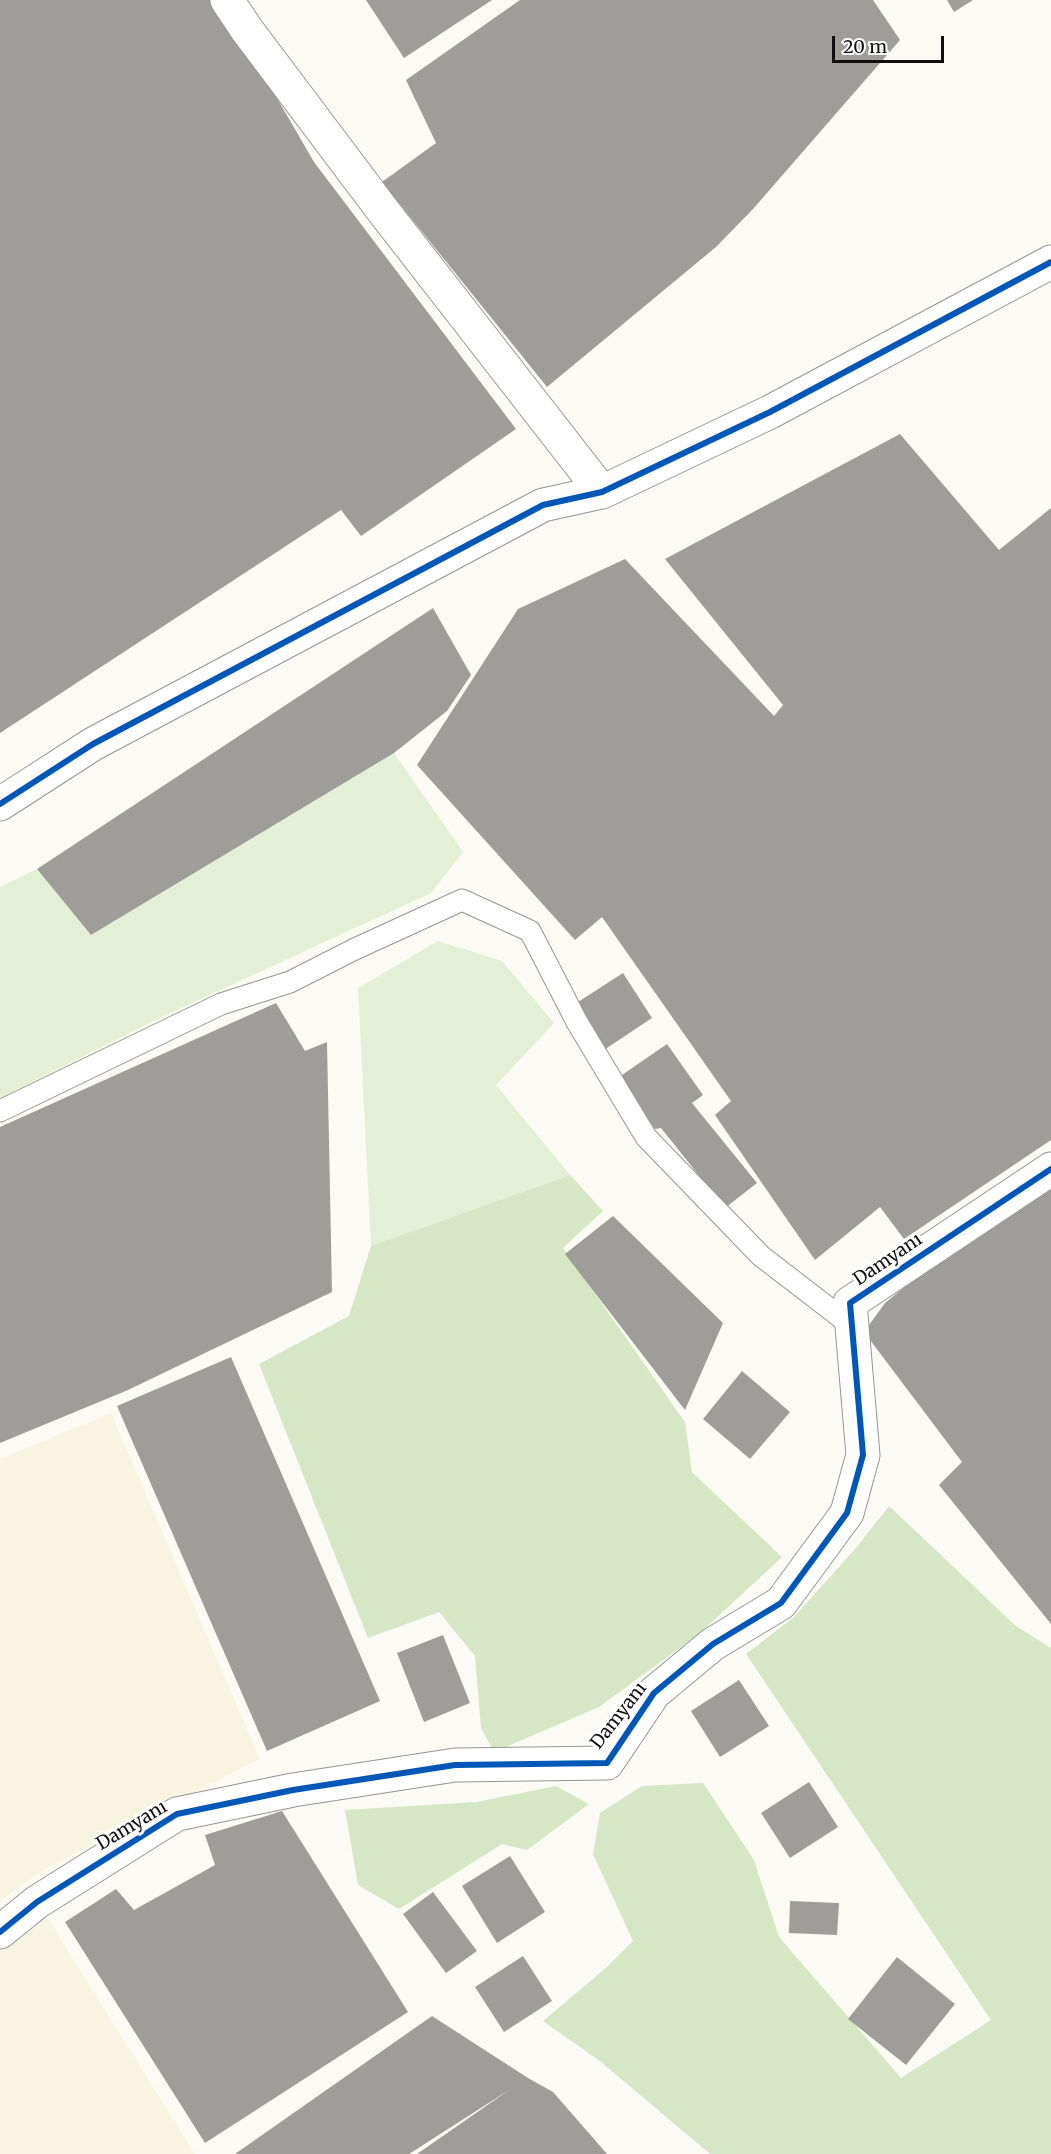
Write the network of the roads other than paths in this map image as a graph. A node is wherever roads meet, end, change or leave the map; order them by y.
1 (227, 0) edge
2 (1051, 262) edge
3 (602, 492) junction
4 (0, 804) edge
5 (0, 1111) edge
6 (1051, 1169) edge
7 (852, 1326) junction
8 (0, 1932) edge

1 - 3 street
2 - 3 street
3 - 4 street
5 - 7 lane
6 - 7 street, Damyanı
7 - 8 street, Damyanı

